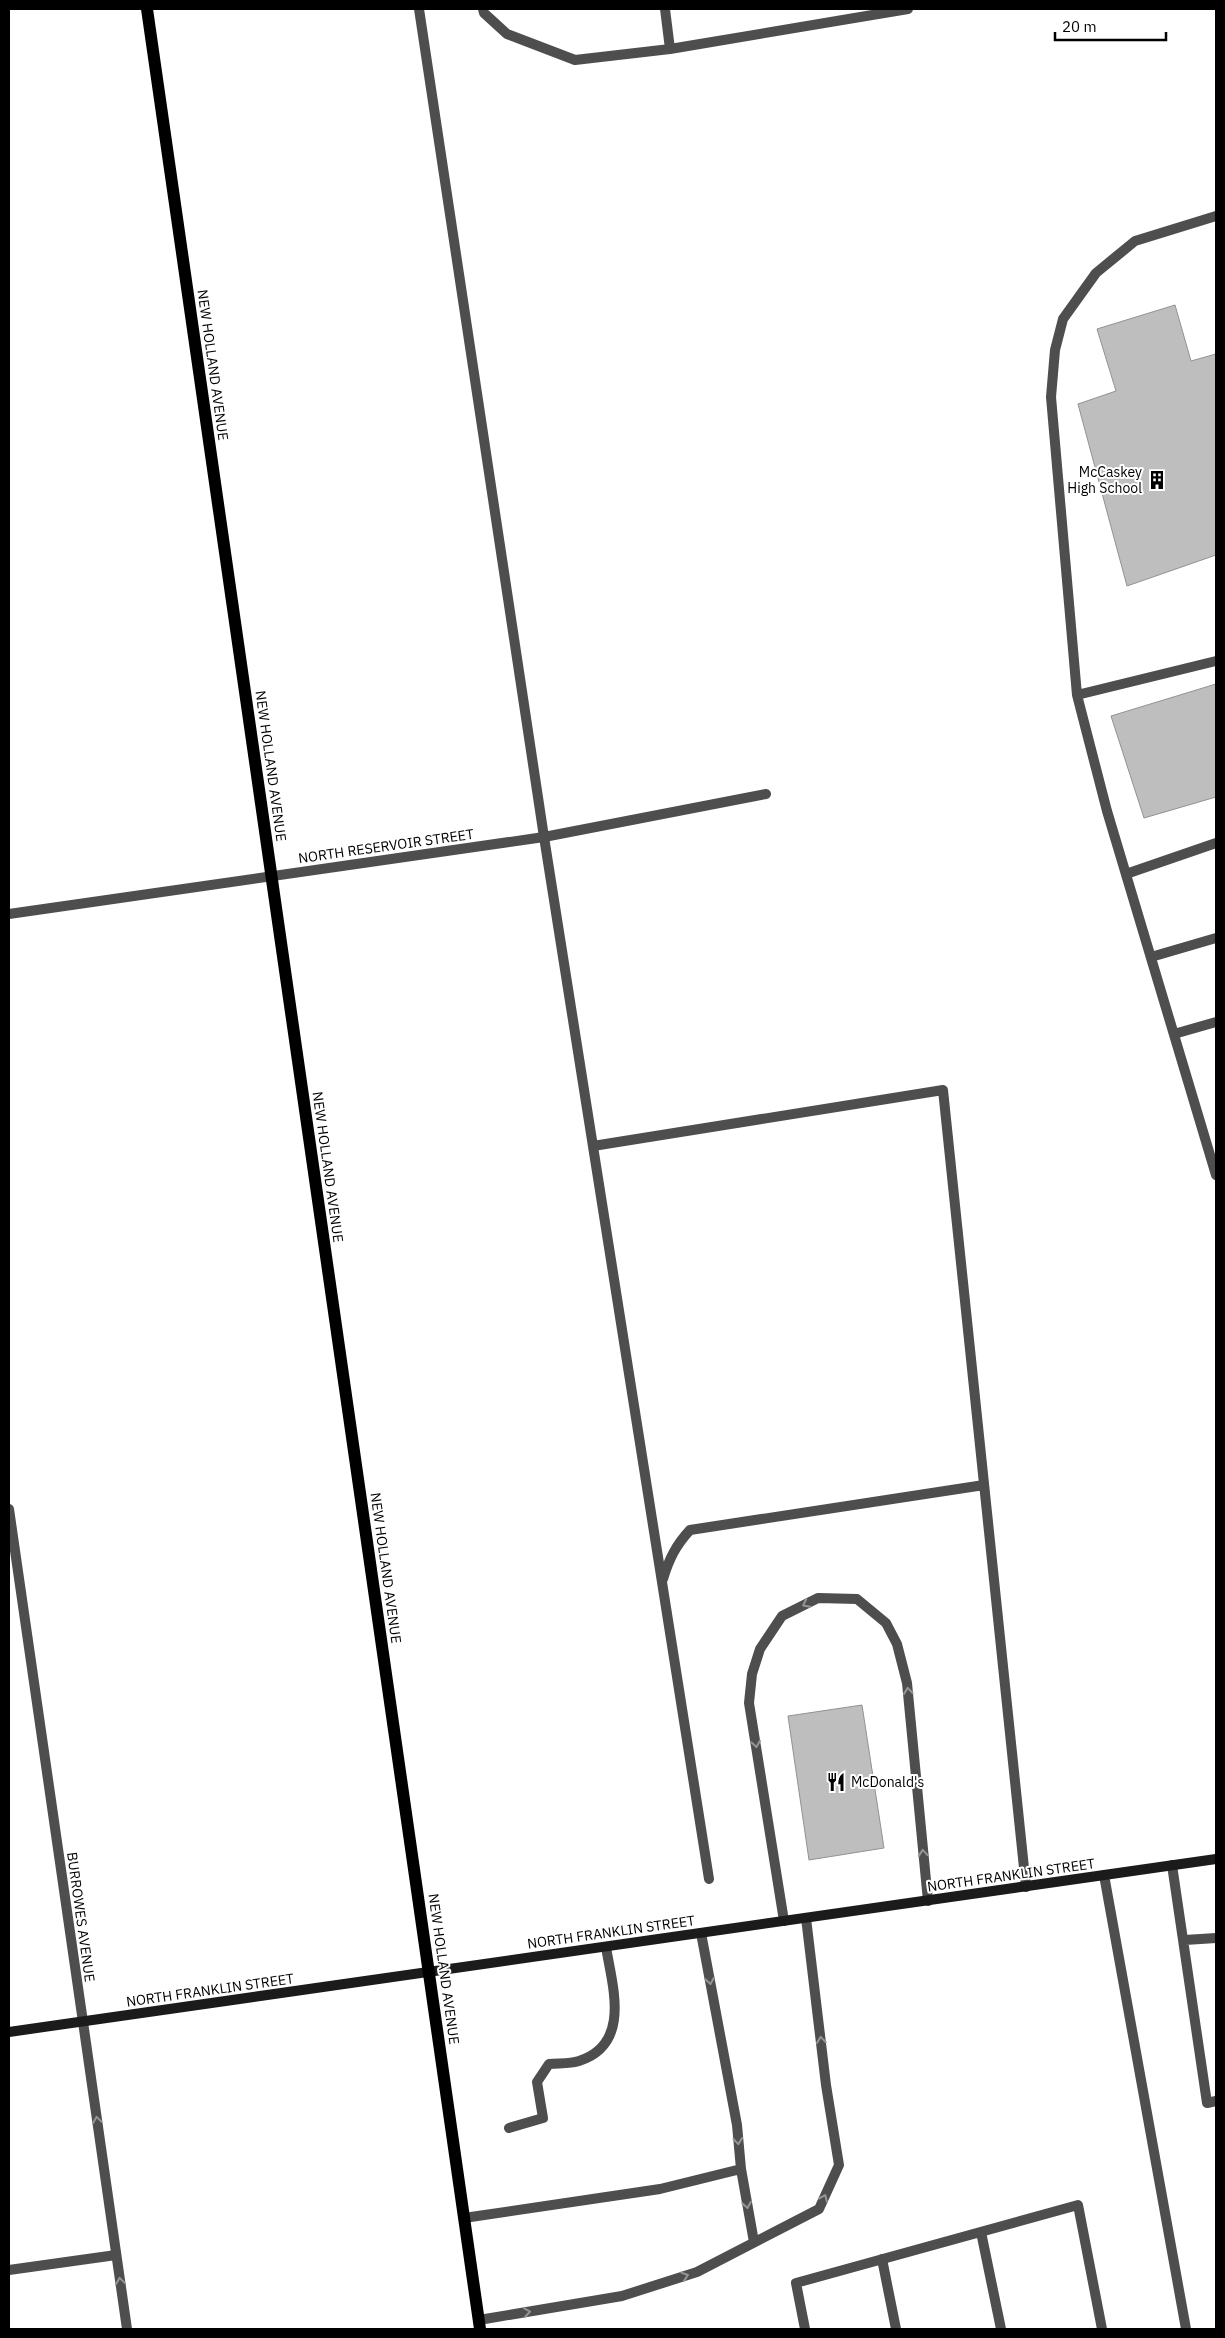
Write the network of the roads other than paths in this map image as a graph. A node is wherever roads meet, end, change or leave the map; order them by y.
1 (147, 9) edge
2 (419, 9) edge
3 (483, 9) edge
4 (665, 9) edge
5 (908, 9) edge
6 (670, 49) junction
7 (1216, 216) edge
8 (1216, 661) edge
9 (1077, 695) junction
10 (766, 794) dead end
11 (544, 837) junction
12 (1216, 843) edge
13 (1126, 874) junction
14 (272, 876) junction
15 (9, 914) edge
16 (1216, 938) edge
17 (1151, 957) junction
18 (1216, 1022) edge
19 (1174, 1034) junction
20 (593, 1146) junction
21 (1216, 1176) edge
22 (984, 1485) junction
23 (9, 1508) edge
24 (662, 1582) junction
25 (1216, 1859) edge
26 (1172, 1865) junction
27 (1104, 1875) junction
28 (709, 1879) dead end
29 (1026, 1887) junction
30 (928, 1902) junction
31 (806, 1918) junction
32 (784, 1921) junction
33 (701, 1933) junction
34 (1216, 1938) edge
35 (1184, 1940) junction
36 (606, 1947) junction
37 (429, 1972) junction
38 (83, 2022) junction
39 (9, 2032) edge
40 (1216, 2101) edge
41 (509, 2128) dead end
42 (741, 2169) junction
43 (464, 2218) junction
44 (981, 2232) junction
45 (754, 2242) junction
46 (116, 2255) junction
47 (882, 2259) junction
48 (9, 2270) edge
49 (479, 2325) edge
50 (127, 2329) edge
51 (805, 2329) edge
52 (896, 2329) edge
53 (1001, 2329) edge
54 (1102, 2329) edge
55 (1186, 2329) edge

1 - 14 main road, NEW HOLLAND AVENUE
2 - 11 street
3 - 6 street
4 - 6 street
5 - 6 street
7 - 9 street
8 - 9 street
9 - 13 street
10 - 11 street, NORTH RESERVOIR STREET
11 - 14 street, NORTH RESERVOIR STREET
11 - 20 street
12 - 13 street
13 - 17 street
14 - 15 street, NORTH RESERVOIR STREET
14 - 37 main road, NEW HOLLAND AVENUE
16 - 17 street
17 - 19 street
18 - 19 street
19 - 21 street
20 - 22 street
20 - 24 street
22 - 24 street
22 - 29 street
23 - 38 street, BURROWES AVENUE
24 - 28 street
25 - 26 main road, NORTH FRANKLIN STREET
26 - 27 main road, NORTH FRANKLIN STREET
26 - 35 street
27 - 29 main road, NORTH FRANKLIN STREET
27 - 55 street
29 - 30 main road, NORTH FRANKLIN STREET
30 - 31 main road, NORTH FRANKLIN STREET
30 -> 32 street
31 - 32 main road, NORTH FRANKLIN STREET
45 -> 31 street
32 - 33 main road, NORTH FRANKLIN STREET
33 - 36 main road, NORTH FRANKLIN STREET
33 -> 42 street
34 - 35 street
35 - 40 street
36 - 37 main road, NORTH FRANKLIN STREET
36 - 41 street
37 - 38 main road, NORTH FRANKLIN STREET
37 - 43 main road, NEW HOLLAND AVENUE
38 - 39 main road, NORTH FRANKLIN STREET
46 -> 38 street, BURROWES AVENUE
42 - 43 street
42 -> 45 street
43 - 49 main road, NEW HOLLAND AVENUE
44 - 47 street
44 - 53 street
44 - 54 street
49 -> 45 street
46 - 48 street
50 -> 46 street, BURROWES AVENUE
47 - 51 street
47 - 52 street

